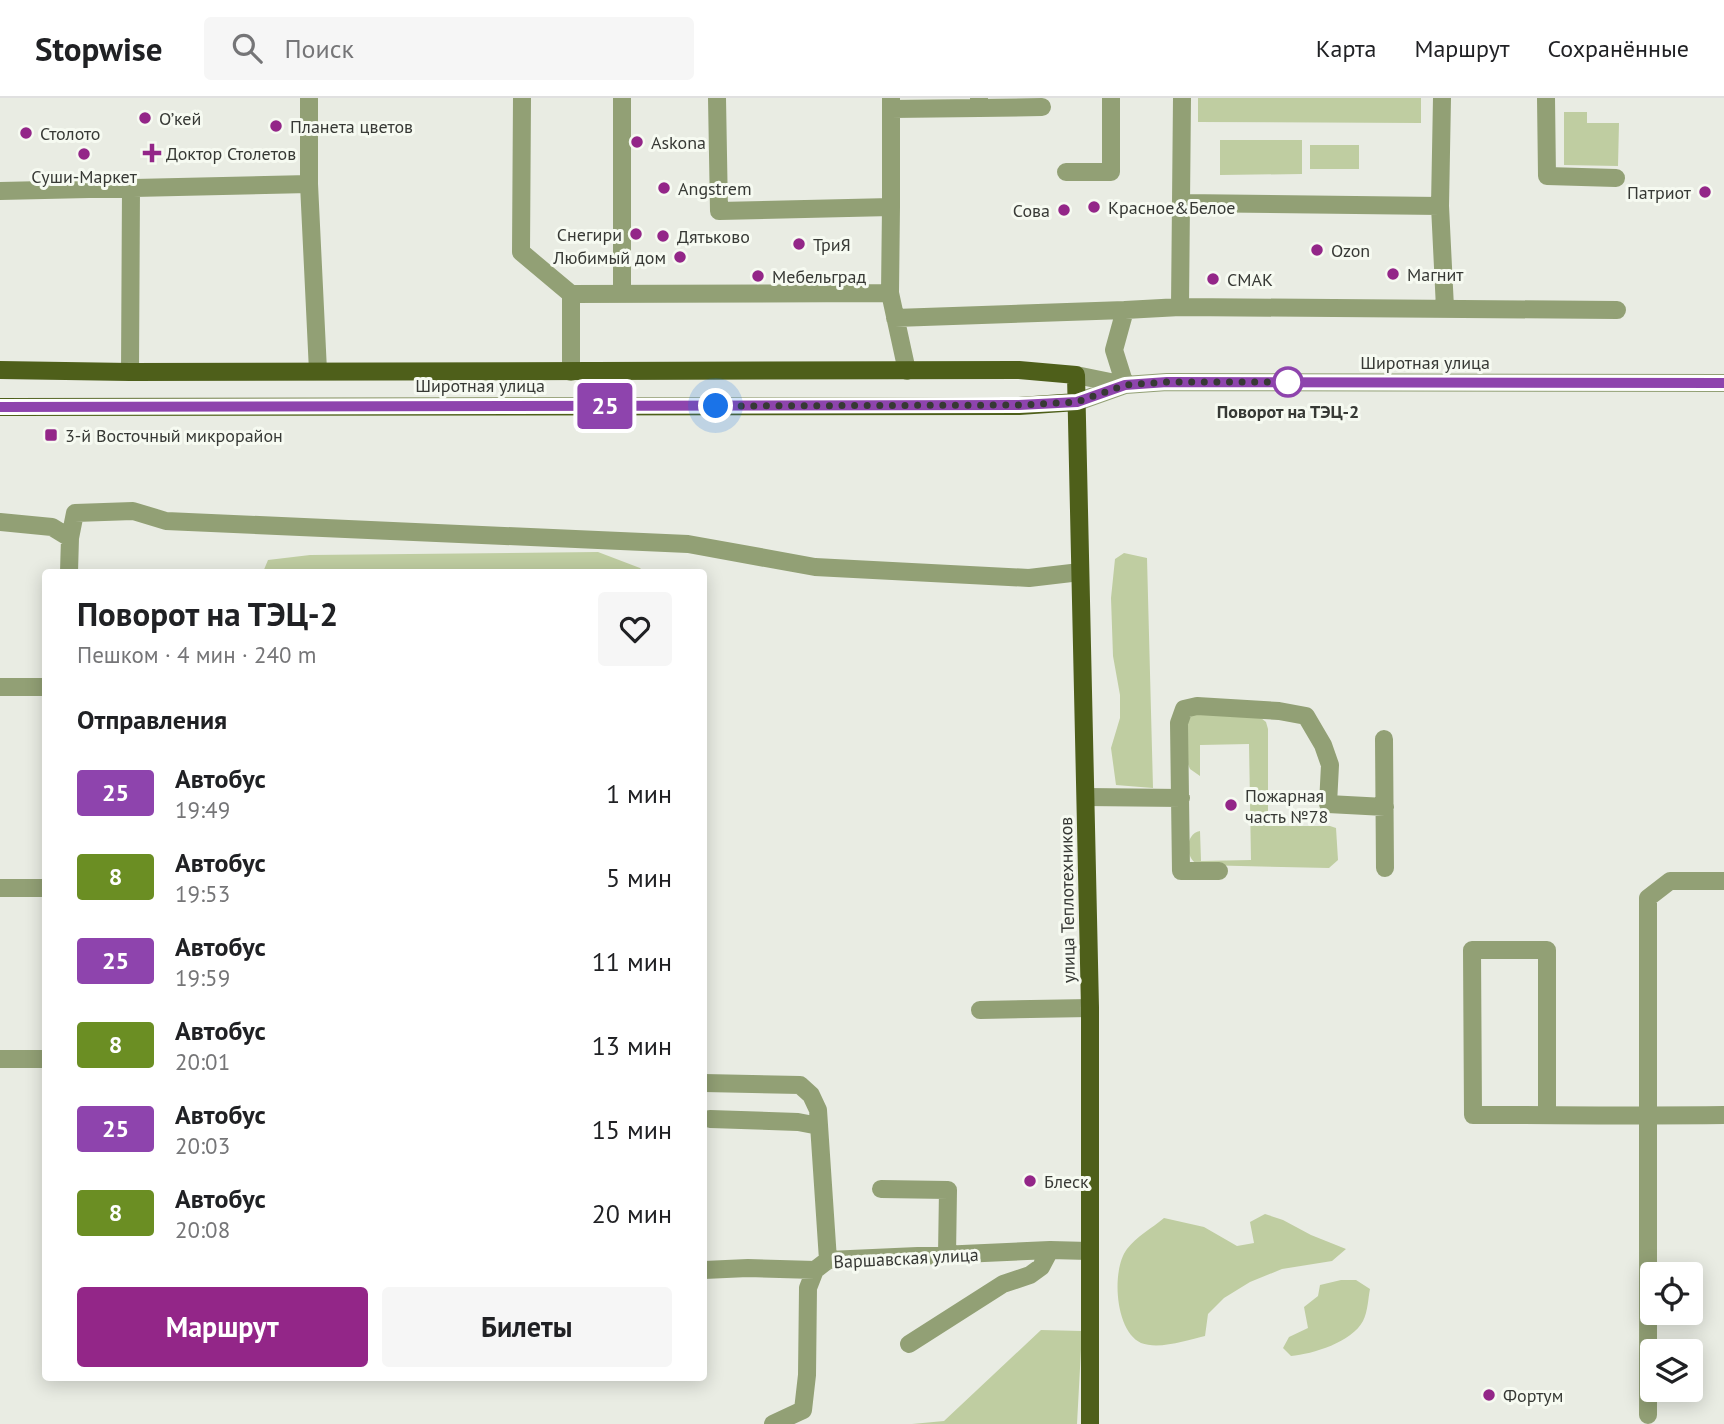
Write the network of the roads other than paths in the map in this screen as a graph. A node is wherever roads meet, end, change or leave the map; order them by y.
1 (309, 98) edge
2 (522, 98) edge
3 (622, 98) edge
4 (717, 98) edge
5 (1111, 98) edge
6 (1182, 98) edge
7 (1442, 98) edge
8 (1546, 98) edge
9 (891, 103) edge
10 (979, 103) edge
11 (1042, 107) dead end
12 (1066, 172) dead end
13 (1616, 178) dead end
14 (309, 184) junction
15 (131, 188) junction
16 (0, 191) edge
17 (1181, 203) junction
18 (1440, 206) junction
19 (891, 207) junction
20 (622, 292) junction
21 (890, 293) junction
22 (571, 294) junction
23 (1180, 307) junction
24 (1445, 309) junction
25 (1125, 310) junction
26 (1617, 310) dead end
27 (895, 318) junction
28 (0, 370) edge
29 (318, 371) junction
30 (907, 371) junction
31 (130, 372) junction
32 (571, 372) junction
33 (1076, 375) junction
34 (1724, 383) edge
35 (1125, 385) junction
36 (1077, 402) junction
37 (0, 407) edge
38 (0, 522) edge
39 (70, 538) junction
40 (69, 569) edge
41 (1080, 572) junction
42 (0, 687) edge
43 (42, 687) edge
44 (1384, 739) dead end
45 (1086, 797) junction
46 (1181, 797) junction
47 (1385, 807) junction
48 (1385, 867) dead end
49 (1219, 871) dead end
50 (1724, 881) edge
51 (0, 888) edge
52 (42, 888) edge
53 (1090, 1008) junction
54 (980, 1010) dead end
55 (0, 1059) edge
56 (42, 1059) edge
57 (707, 1083) edge
58 (1547, 1115) junction
59 (1648, 1115) junction
60 (1724, 1115) edge
61 (710, 1119) dead end
62 (819, 1126) junction
63 (881, 1189) dead end
64 (1050, 1250) junction
65 (1090, 1251) junction
66 (947, 1255) junction
67 (821, 1265) junction
68 (707, 1270) edge
69 (909, 1344) dead end
70 (1648, 1415) dead end
71 (773, 1424) edge
72 (1090, 1424) edge

1 - 14 street
2 - 22 street
3 - 20 street
4 - 19 street
5 - 12 street
6 - 17 street
7 - 18 street
8 - 13 street
9 - 10 street
9 - 19 street
10 - 11 street
14 - 15 street
14 - 29 street
15 - 16 street
15 - 31 street
17 - 18 street
17 - 23 street
18 - 24 street
19 - 21 street
20 - 21 street
20 - 22 street
21 - 27 street
22 - 32 street
23 - 24 street
23 - 25 street
24 - 26 street
25 - 27 street
25 - 35 street
27 - 30 street
28 - 31 main road, Широтная улица
29 - 31 main road, Широтная улица
29 - 32 main road, Широтная улица
30 - 32 main road, Широтная улица
30 - 33 main road, Широтная улица
33 - 35 street, Широтная улица
33 - 36 main road, улица Теплотехников
34 - 35 street, Широтная улица
35 - 36 street, Широтная улица
36 - 37 main road, Широтная улица
36 - 41 main road, улица Теплотехников
38 - 39 street
39 - 40 street
39 - 41 street
41 - 45 main road, улица Теплотехников
42 - 43 street
44 - 47 street
45 - 46 street
45 - 53 main road, улица Теплотехников
46 - 47 street
46 - 49 street
47 - 48 street
50 - 59 street
51 - 52 street
53 - 54 street
53 - 65 main road, улица Теплотехников
55 - 56 street
57 - 62 street
58 - 58 street
58 - 59 street
59 - 60 street
59 - 70 street
61 - 62 street
62 - 67 street
63 - 66 street
64 - 65 street, Варшавская улица
64 - 66 street, Варшавская улица
64 - 69 street
65 - 72 main road, улица Теплотехников
66 - 67 street, Варшавская улица
67 - 68 street
67 - 71 street, Варшавская улица

